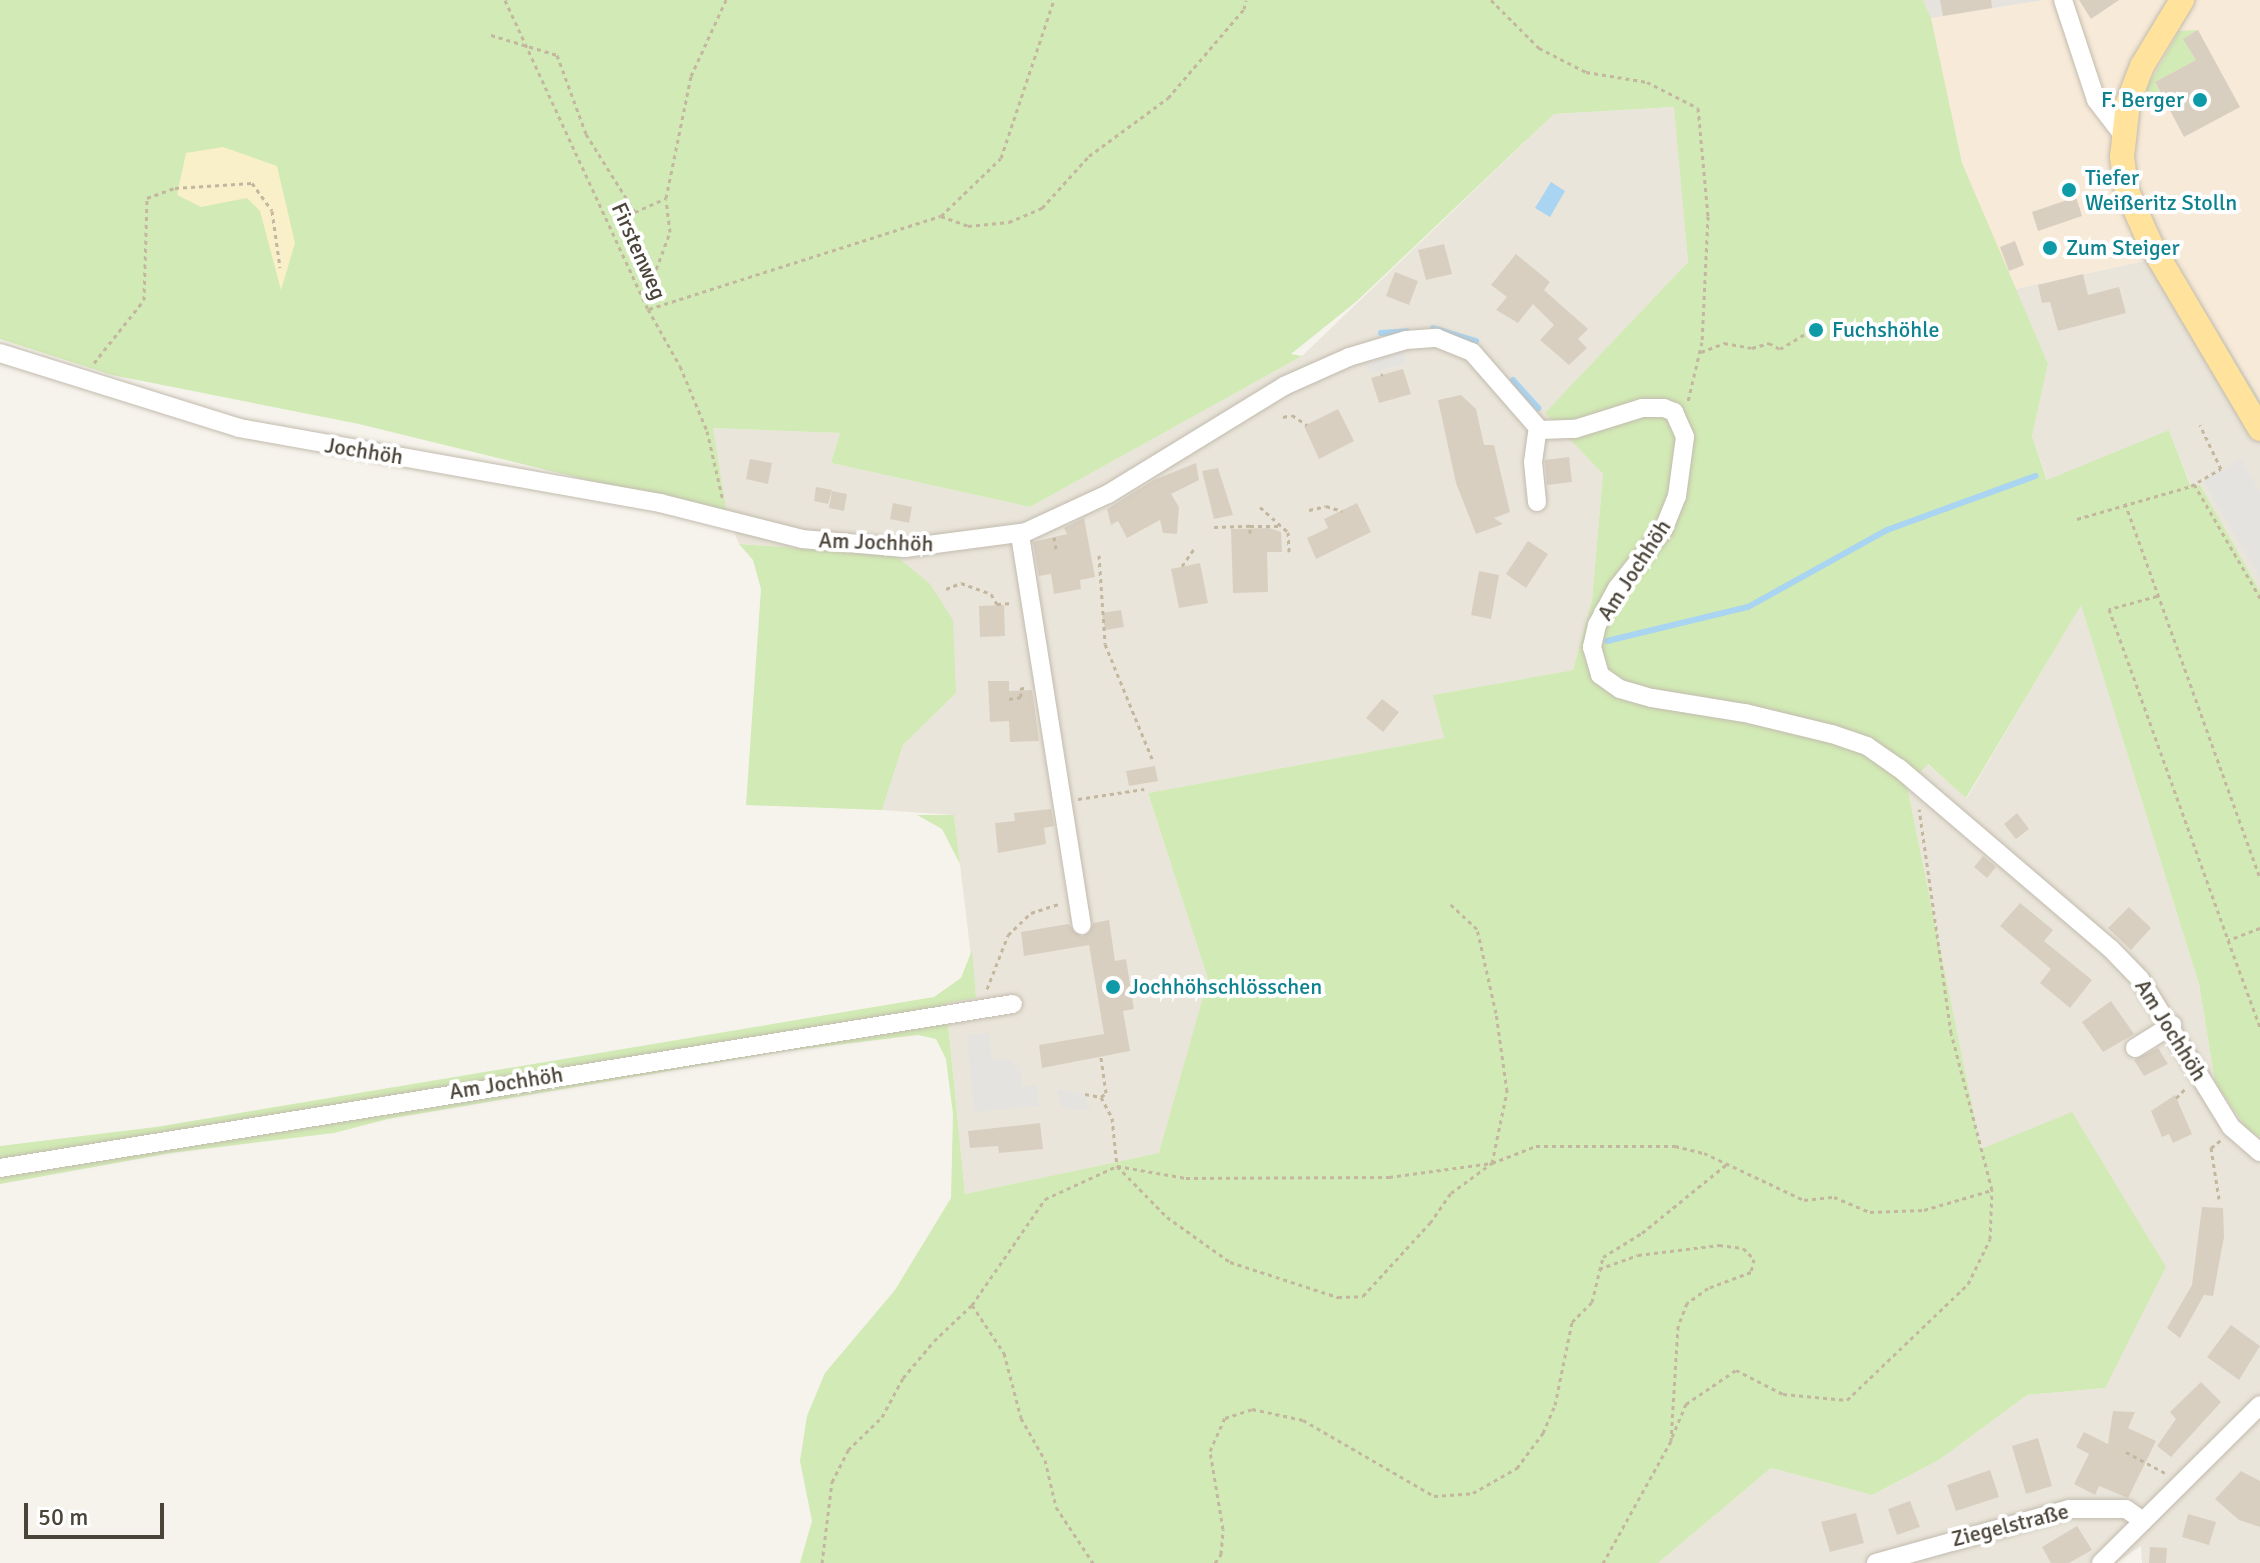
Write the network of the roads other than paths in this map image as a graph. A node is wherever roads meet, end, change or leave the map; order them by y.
1 (2063, 0) edge
2 (2182, 0) edge
3 (2116, 127) junction
4 (0, 353) edge
5 (1538, 428) junction
6 (2260, 429) edge
7 (1537, 502) dead end
8 (730, 522) joint
9 (1020, 535) junction
10 (1082, 925) dead end
11 (1013, 1004) dead end
12 (2172, 1025) junction
13 (2135, 1048) dead end
14 (2260, 1152) edge
15 (0, 1168) edge
16 (2260, 1405) edge
17 (2143, 1521) junction
18 (1876, 1563) edge
19 (2101, 1563) edge

1 - 3 street
2 - 3 main road
3 - 6 main road
4 - 8 street, Jochhöh
5 - 7 street
5 - 9 street, Am Jochhöh
5 - 12 street, Am Jochhöh
8 - 9 street, Am Jochhöh
9 - 10 street
11 - 15 street, Am Jochhöh
12 - 13 street
12 - 14 street, Am Jochhöh
16 - 17 street
17 - 18 street, Ziegelstraße
17 - 19 street

